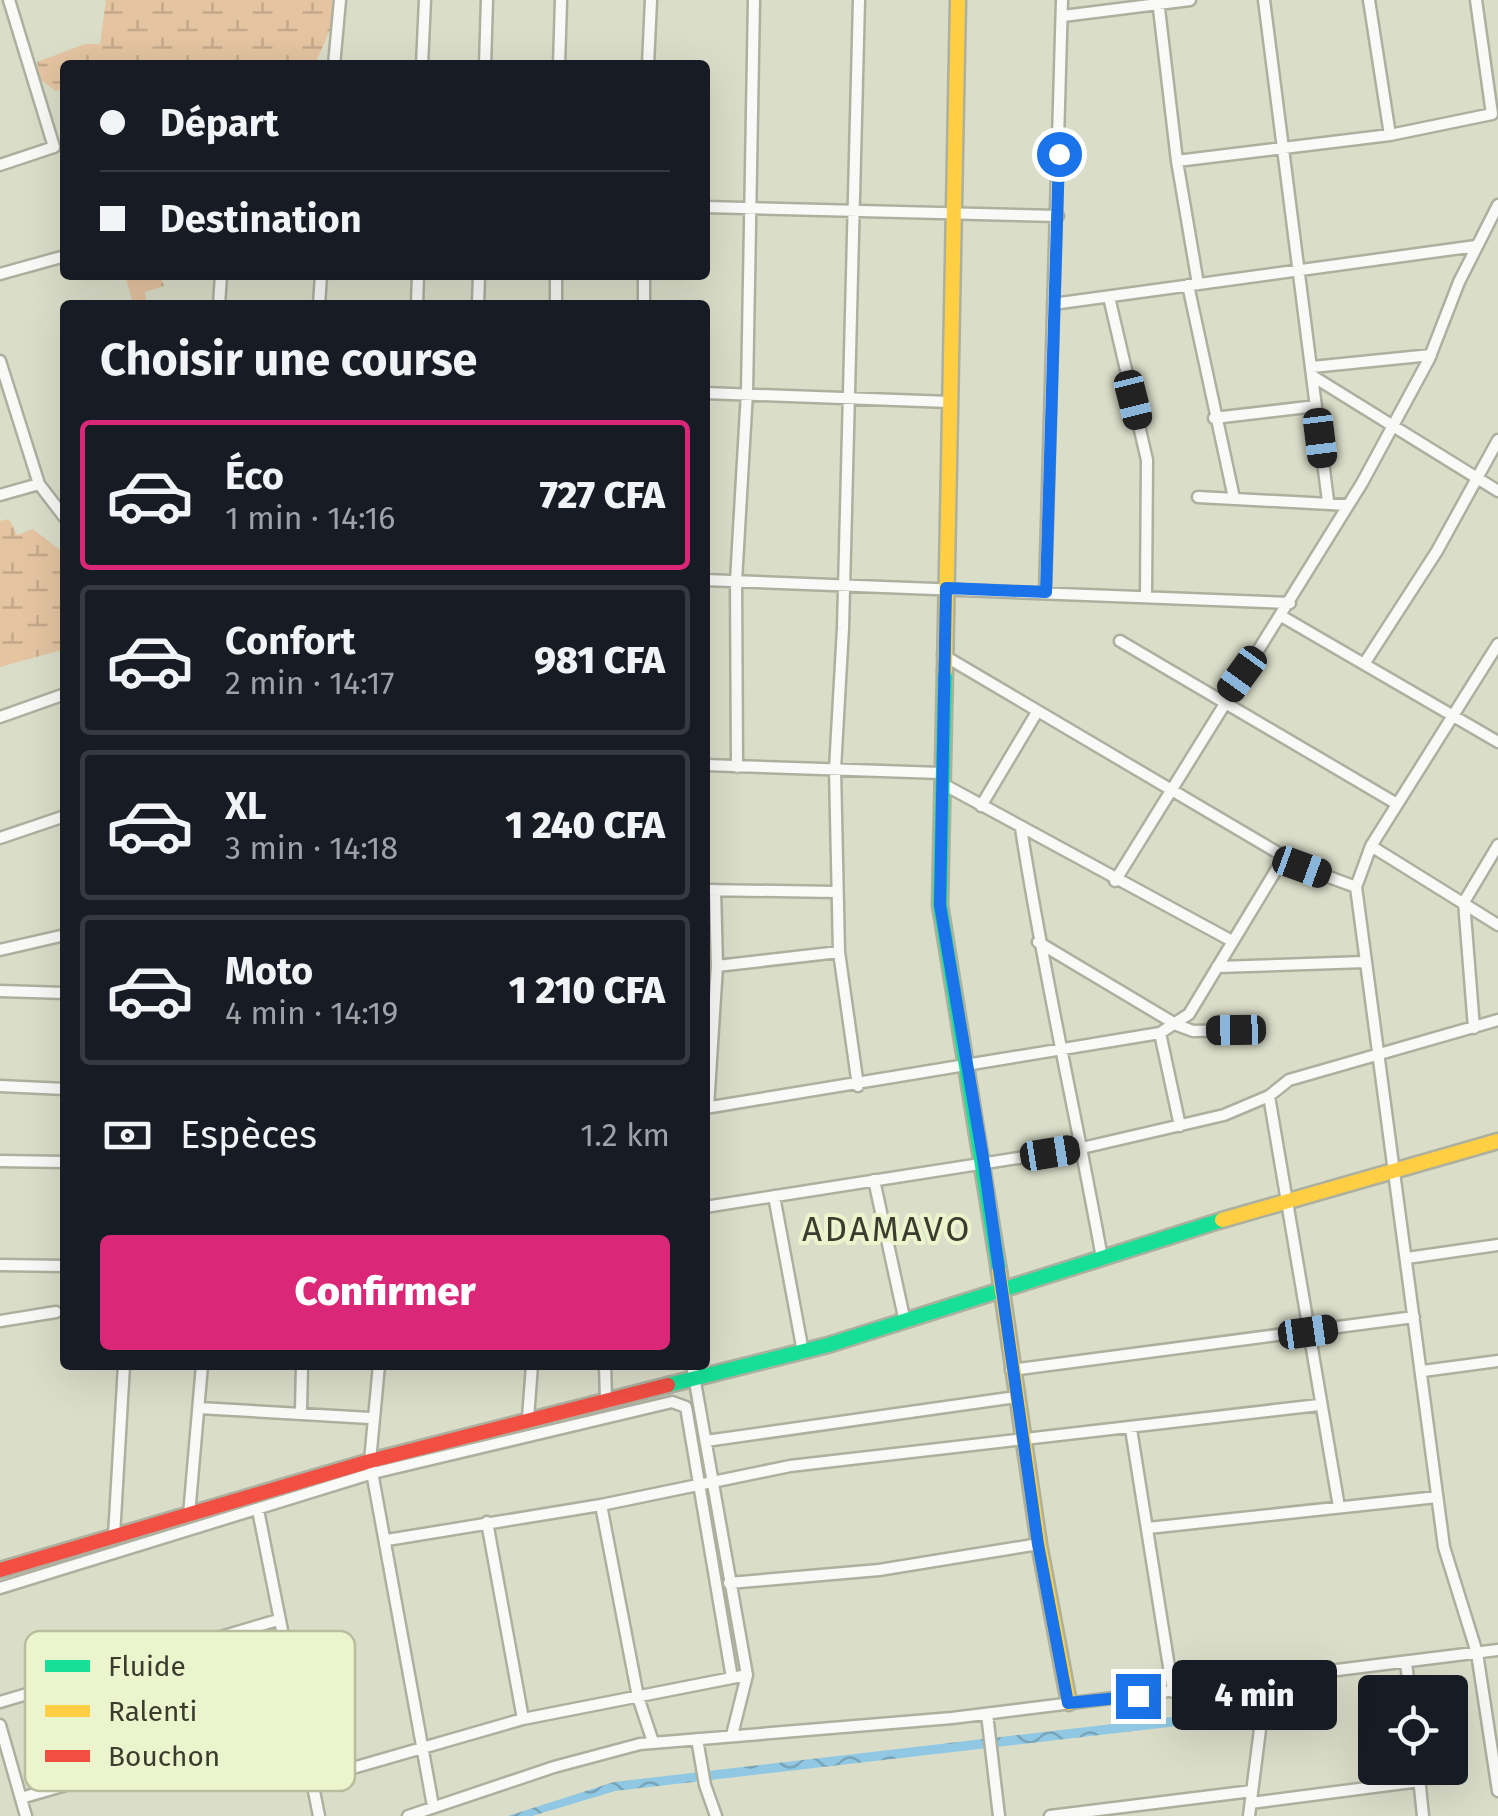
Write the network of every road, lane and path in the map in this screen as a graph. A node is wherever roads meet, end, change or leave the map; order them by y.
1 (9, 0) edge
2 (340, 0) edge
3 (424, 0) edge
4 (487, 0) edge
5 (561, 0) edge
6 (651, 0) edge
7 (754, 0) edge
8 (859, 0) edge
9 (958, 0) edge
10 (1062, 0) edge
11 (1190, 0) edge
12 (1264, 0) edge
13 (1369, 0) edge
14 (1476, 0) edge
15 (1158, 2) edge
16 (1063, 16) junction
17 (334, 60) edge
18 (422, 60) edge
19 (485, 60) edge
20 (560, 60) edge
21 (648, 60) edge
22 (1495, 116) edge
23 (1390, 135) junction
24 (1285, 148) junction
25 (1178, 161) junction
26 (0, 165) edge
27 (1498, 205) edge
28 (710, 207) edge
29 (750, 210) junction
30 (853, 214) junction
31 (952, 215) junction
32 (1058, 216) junction
33 (1476, 246) junction
34 (60, 257) edge
35 (1300, 269) junction
36 (0, 274) edge
37 (1193, 284) junction
38 (1109, 297) junction
39 (1054, 304) junction
40 (1431, 354) junction
41 (0, 361) edge
42 (1313, 372) junction
43 (710, 392) edge
44 (747, 392) junction
45 (848, 400) junction
46 (949, 402) junction
47 (1316, 406) junction
48 (1214, 418) junction
49 (1393, 426) junction
50 (1498, 440) edge
51 (1477, 478) junction
52 (39, 484) junction
53 (1498, 491) edge
54 (0, 495) edge
55 (1198, 497) dead end
56 (1234, 498) junction
57 (1328, 501) junction
58 (1348, 506) junction
59 (60, 511) edge
60 (710, 580) edge
61 (736, 581) junction
62 (844, 585) junction
63 (946, 588) junction
64 (1046, 592) junction
65 (1146, 595) junction
66 (1290, 604) junction
67 (1283, 616) junction
68 (1120, 641) dead end
69 (1498, 644) edge
70 (942, 655) junction
71 (1364, 664) junction
72 (60, 696) edge
73 (1223, 701) junction
74 (1038, 712) junction
75 (1454, 715) junction
76 (0, 717) edge
77 (1498, 742) edge
78 (710, 766) edge
79 (737, 766) junction
80 (836, 769) junction
81 (941, 778) junction
82 (1169, 791) junction
83 (1398, 804) junction
84 (981, 806) junction
85 (60, 818) edge
86 (1021, 828) junction
87 (0, 838) edge
88 (1498, 845) edge
89 (1371, 846) junction
90 (1284, 857) junction
91 (1115, 880) junction
92 (1356, 887) junction
93 (710, 890) edge
94 (836, 892) junction
95 (1464, 902) junction
96 (1498, 925) edge
97 (60, 936) edge
98 (1038, 942) junction
99 (1232, 942) junction
100 (0, 950) edge
101 (839, 952) junction
102 (1366, 962) junction
103 (717, 966) junction
104 (1217, 967) junction
105 (0, 991) edge
106 (60, 993) edge
107 (1498, 1020) edge
108 (1177, 1025) junction
109 (1474, 1028) junction
110 (1236, 1030) dead end
111 (1160, 1033) junction
112 (1064, 1049) junction
113 (1378, 1052) junction
114 (968, 1064) junction
115 (710, 1065) edge
116 (0, 1086) edge
117 (858, 1086) junction
118 (60, 1089) edge
119 (1269, 1096) junction
120 (710, 1108) edge
121 (1180, 1126) junction
122 (1498, 1141) edge
123 (1082, 1148) junction
124 (0, 1161) edge
125 (60, 1162) edge
126 (984, 1164) junction
127 (1397, 1168) junction
128 (874, 1180) junction
129 (774, 1196) junction
130 (1286, 1200) junction
131 (710, 1206) edge
132 (1498, 1245) edge
133 (1102, 1258) junction
134 (1407, 1258) junction
135 (0, 1265) edge
136 (60, 1266) edge
137 (1000, 1293) junction
138 (56, 1312) dead end
139 (1414, 1318) junction
140 (0, 1322) edge
141 (904, 1322) junction
142 (1308, 1332) junction
143 (803, 1352) junction
144 (1498, 1361) edge
145 (124, 1370) edge
146 (202, 1370) edge
147 (302, 1370) edge
148 (378, 1370) edge
149 (532, 1370) edge
150 (605, 1370) edge
151 (692, 1370) edge
152 (1012, 1370) junction
153 (1422, 1370) junction
154 (693, 1382) junction
155 (1016, 1398) junction
156 (606, 1400) junction
157 (1319, 1405) junction
158 (198, 1408) junction
159 (301, 1411) junction
160 (370, 1418) junction
161 (528, 1418) junction
162 (1131, 1429) junction
163 (706, 1441) junction
164 (1022, 1442) junction
165 (371, 1467) junction
166 (712, 1482) junction
167 (696, 1485) junction
168 (1437, 1497) junction
169 (601, 1505) junction
170 (1339, 1507) junction
171 (258, 1510) junction
172 (190, 1515) junction
173 (488, 1522) junction
174 (1148, 1528) junction
175 (114, 1536) junction
176 (387, 1540) junction
177 (1038, 1544) junction
178 (0, 1570) edge
179 (729, 1584) junction
180 (0, 1588) edge
181 (278, 1620) junction
182 (241, 1631) edge
183 (280, 1631) edge
184 (1498, 1650) edge
185 (1477, 1653) junction
186 (1406, 1664) junction
187 (1408, 1675) edge
188 (747, 1676) junction
189 (732, 1678) junction
190 (1266, 1682) junction
191 (1173, 1692) junction
192 (25, 1695) edge
193 (638, 1697) junction
194 (0, 1702) edge
195 (1068, 1703) junction
196 (987, 1714) junction
197 (523, 1720) junction
198 (0, 1725) edge
199 (732, 1734) junction
200 (697, 1739) junction
201 (653, 1742) junction
202 (422, 1747) junction
203 (355, 1767) edge
204 (1371, 1785) edge
205 (1421, 1785) edge
206 (45, 1791) edge
207 (313, 1791) edge
208 (1498, 1791) edge
209 (1252, 1797) junction
210 (21, 1798) junction
211 (433, 1806) junction
212 (1142, 1810) edge
213 (26, 1816) edge
214 (319, 1816) edge
215 (408, 1816) edge
216 (716, 1816) edge
217 (999, 1816) edge
218 (1050, 1816) edge
219 (1249, 1816) edge
220 (1424, 1816) edge

1 - 26 street
2 - 17 street
3 - 18 street
4 - 19 street
5 - 20 street
6 - 21 street
7 - 29 street
8 - 30 street
9 - 31 street
10 - 16 street
11 - 15 street
12 - 24 street
13 - 23 street
14 - 22 street
15 - 16 street
15 - 25 street
16 - 32 street
22 - 23 street
23 - 24 street
24 - 25 street
24 - 35 street
25 - 37 street
27 - 33 street
28 - 29 street
29 - 30 street
29 - 44 street
30 - 31 street
30 - 45 street
31 - 32 street
31 - 46 street
32 - 39 street
33 - 35 street
33 - 40 street
34 - 36 street
35 - 37 street
35 - 42 street
37 - 38 street
37 - 48 street
38 - 39 street
38 - 65 street
39 - 64 street
40 - 42 street
40 - 49 street
41 - 52 street
42 - 47 street
42 - 49 street
43 - 44 street
44 - 45 street
44 - 61 street
45 - 46 street
45 - 62 street
46 - 63 street
47 - 48 street
47 - 57 street
48 - 56 street
49 - 51 street
49 - 58 street
50 - 51 street
51 - 53 street
51 - 71 street
52 - 54 street
52 - 59 street
55 - 56 street
56 - 57 street
57 - 58 street
58 - 66 street
60 - 61 street
61 - 62 street
61 - 79 street
62 - 63 street
62 - 80 street
63 - 64 street
63 - 70 street
64 - 65 street
65 - 66 street
66 - 67 street
67 - 71 street
67 - 73 street
68 - 73 street
69 - 75 street
70 - 74 street
70 - 81 street
71 - 75 street
72 - 76 street
73 - 82 street
73 - 83 street
74 - 82 street
74 - 84 street
75 - 77 street
75 - 83 street
78 - 79 street
79 - 80 street
80 - 81 street
80 - 94 street
81 - 84 street
81 - 114 street
82 - 90 street
82 - 91 street
83 - 89 street
84 - 86 street
85 - 87 street
86 - 91 street
86 - 98 street
88 - 95 street
89 - 92 street
89 - 95 street
90 - 92 street
90 - 99 street
91 - 99 street
92 - 102 street
93 - 94 street
93 - 103 street
94 - 101 street
95 - 96 street
95 - 109 street
97 - 100 street
98 - 108 street
98 - 112 street
99 - 104 street
101 - 103 street
101 - 117 street
102 - 104 street
102 - 113 street
103 - 115 street
104 - 108 street
105 - 106 street
107 - 109 street
108 - 110 street
108 - 111 street
109 - 113 street
111 - 112 street
111 - 121 street
112 - 114 street
112 - 123 street
113 - 119 street
113 - 127 street
114 - 117 street
114 - 126 street
116 - 118 street
117 - 120 street
119 - 121 street
119 - 130 street
121 - 123 street
122 - 127 street
123 - 126 street
123 - 133 street
124 - 125 street
126 - 128 street
126 - 137 street
127 - 130 street
127 - 134 street
128 - 129 street
128 - 141 street
129 - 131 street
129 - 143 street
130 - 133 street
130 - 142 street
132 - 134 street
133 - 137 street
134 - 139 street
135 - 136 street
137 - 141 street
137 - 152 street
138 - 140 street
139 - 142 street
139 - 153 street
141 - 143 street
142 - 152 street
142 - 157 street
143 - 154 street
144 - 153 street
145 - 175 street
146 - 158 street
147 - 159 street
148 - 160 street
149 - 161 street
150 - 156 street
151 - 154 street
152 - 155 street
153 - 168 street
154 - 156 street
154 - 163 street
155 - 163 street
155 - 164 street
156 - 161 street
157 - 162 street
157 - 170 street
158 - 159 street
158 - 172 street
159 - 160 street
160 - 165 street
161 - 165 street
162 - 164 street
162 - 174 street
163 - 166 street
164 - 166 street
164 - 177 street
165 - 167 street
165 - 171 street
165 - 172 street
165 - 176 street
166 - 167 street
166 - 179 street
167 - 169 street
167 - 189 street
168 - 170 street
168 - 185 street
169 - 173 street
169 - 193 street
170 - 174 street
171 - 180 street
171 - 181 street
172 - 175 street
173 - 176 street
173 - 197 street
174 - 191 street
175 - 178 street
176 - 202 street
177 - 179 street
177 - 195 street
179 - 188 street
181 - 182 street
181 - 183 street
184 - 185 street
185 - 186 street
185 - 208 street
186 - 187 street
186 - 190 street
188 - 189 street
188 - 199 street
189 - 193 street
190 - 191 street
190 - 209 street
191 - 195 street
192 - 194 street
193 - 197 street
193 - 201 street
195 - 196 street
196 - 199 street
196 - 217 street
197 - 202 street
198 - 210 street
199 - 200 street
200 - 201 street
200 - 216 street
201 - 211 street
202 - 203 street
202 - 211 street
204 - 209 street
205 - 220 street
206 - 210 street
207 - 214 street
209 - 212 street
209 - 219 street
210 - 213 street
211 - 215 street
212 - 218 street

